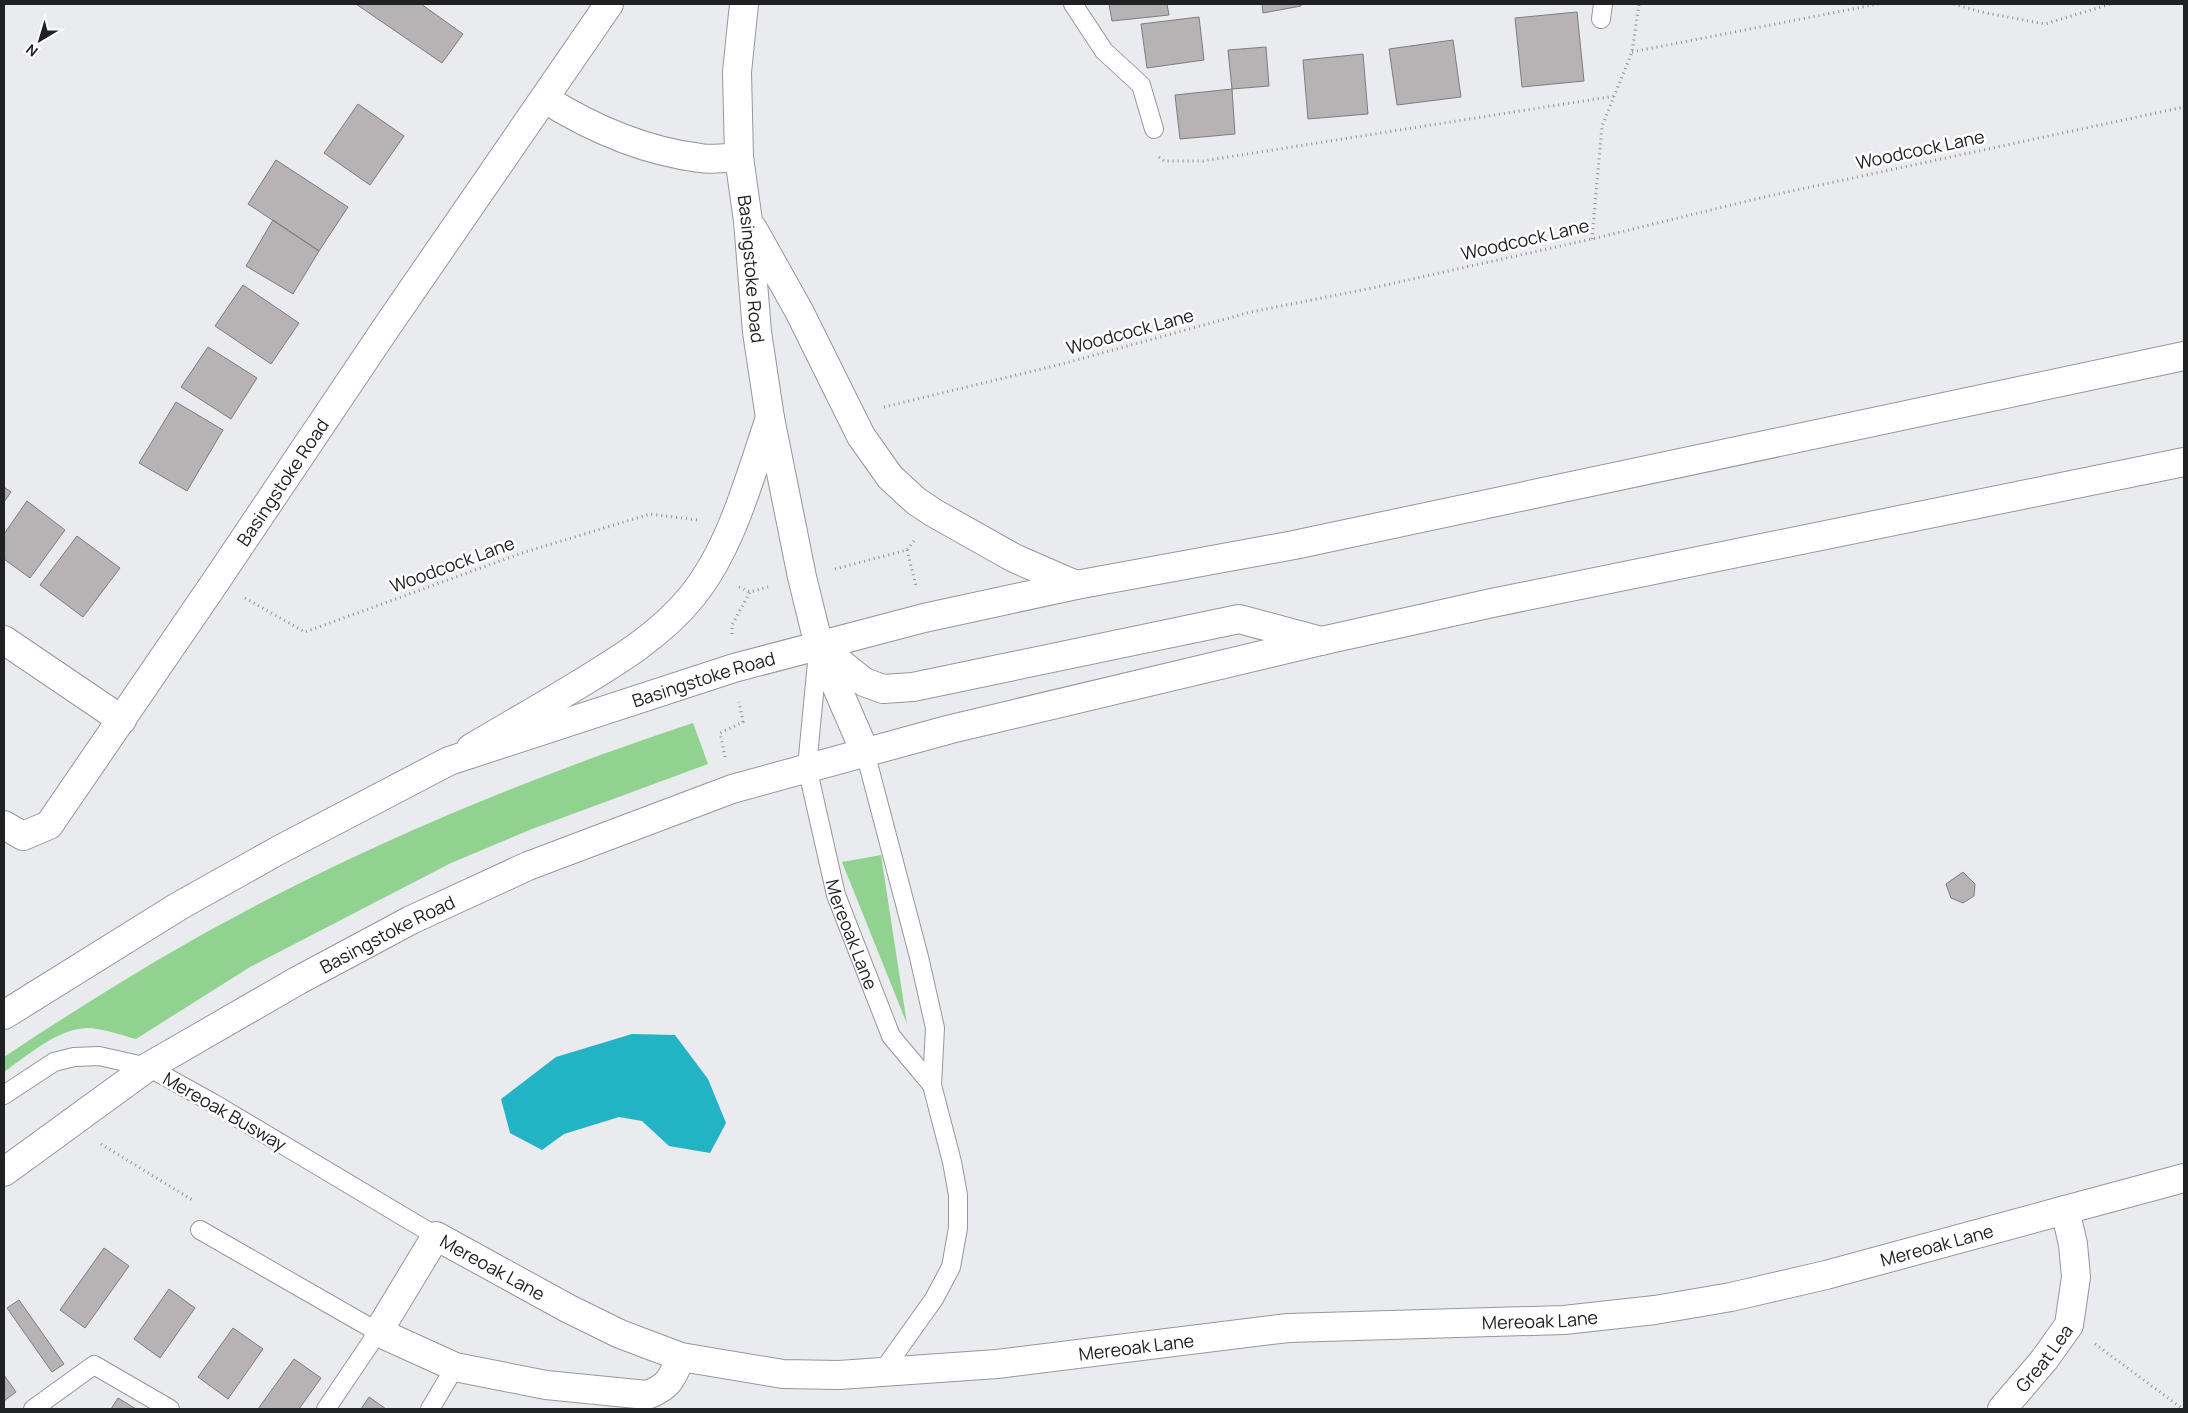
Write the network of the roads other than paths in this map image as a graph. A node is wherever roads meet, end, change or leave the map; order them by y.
1 (609, 4) edge
2 (744, 4) edge
3 (1073, 4) edge
4 (545, 99) junction
5 (1154, 129) dead end
6 (739, 157) junction
7 (748, 221) junction
8 (2184, 356) edge
9 (770, 418) junction
10 (2184, 462) edge
11 (1076, 585) junction
12 (4, 640) edge
13 (1322, 641) junction
14 (819, 646) junction
15 (122, 720) junction
16 (865, 752) junction
17 (449, 761) junction
18 (807, 767) junction
19 (4, 825) edge
20 (4, 1015) edge
21 (148, 1067) junction
22 (932, 1085) junction
23 (4, 1095) edge
24 (4, 1172) edge
25 (2184, 1178) edge
26 (2065, 1210) junction
27 (200, 1230) dead end
28 (436, 1236) junction
29 (378, 1332) junction
30 (681, 1357) junction
31 (455, 1367) junction
32 (882, 1372) junction
33 (33, 1409) edge
34 (170, 1409) edge
35 (326, 1409) edge
36 (430, 1409) edge
37 (2002, 1409) edge

1 - 4 main road, Basingstoke Road
2 - 6 main road, Basingstoke Road
3 - 5 lane
4 - 6 main road
4 - 15 main road, Basingstoke Road
6 - 7 main road, Basingstoke Road
7 - 9 main road, Basingstoke Road
7 - 11 main road
8 - 11 main road
9 - 14 main road, Basingstoke Road
9 - 17 main road
10 - 13 main road
11 - 14 main road
12 - 15 main road
13 - 14 main road
13 - 16 main road
14 - 16 main road, Basingstoke Road
14 - 17 main road, Basingstoke Road
14 - 18 lane, Basingstoke Road
15 - 19 main road, Basingstoke Road
16 - 18 main road, Basingstoke Road
16 - 22 lane, Mereoak Lane
17 - 20 main road, Basingstoke Road
18 - 21 main road, Basingstoke Road
18 - 22 lane, Mereoak Lane
21 - 23 lane, Mereoak Busway
21 - 24 main road, Basingstoke Road
21 - 28 lane, Mereoak Busway
22 - 32 lane, Mereoak Lane
25 - 26 main road, Mereoak Lane
26 - 32 main road, Mereoak Lane
26 - 37 main road, Great Lea
27 - 29 lane
28 - 29 main road, Mereoak Lane
28 - 30 main road, Mereoak Lane
29 - 31 main road
29 - 35 lane
30 - 31 main road
30 - 32 main road, Mereoak Lane
31 - 36 lane
33 - 34 lane

